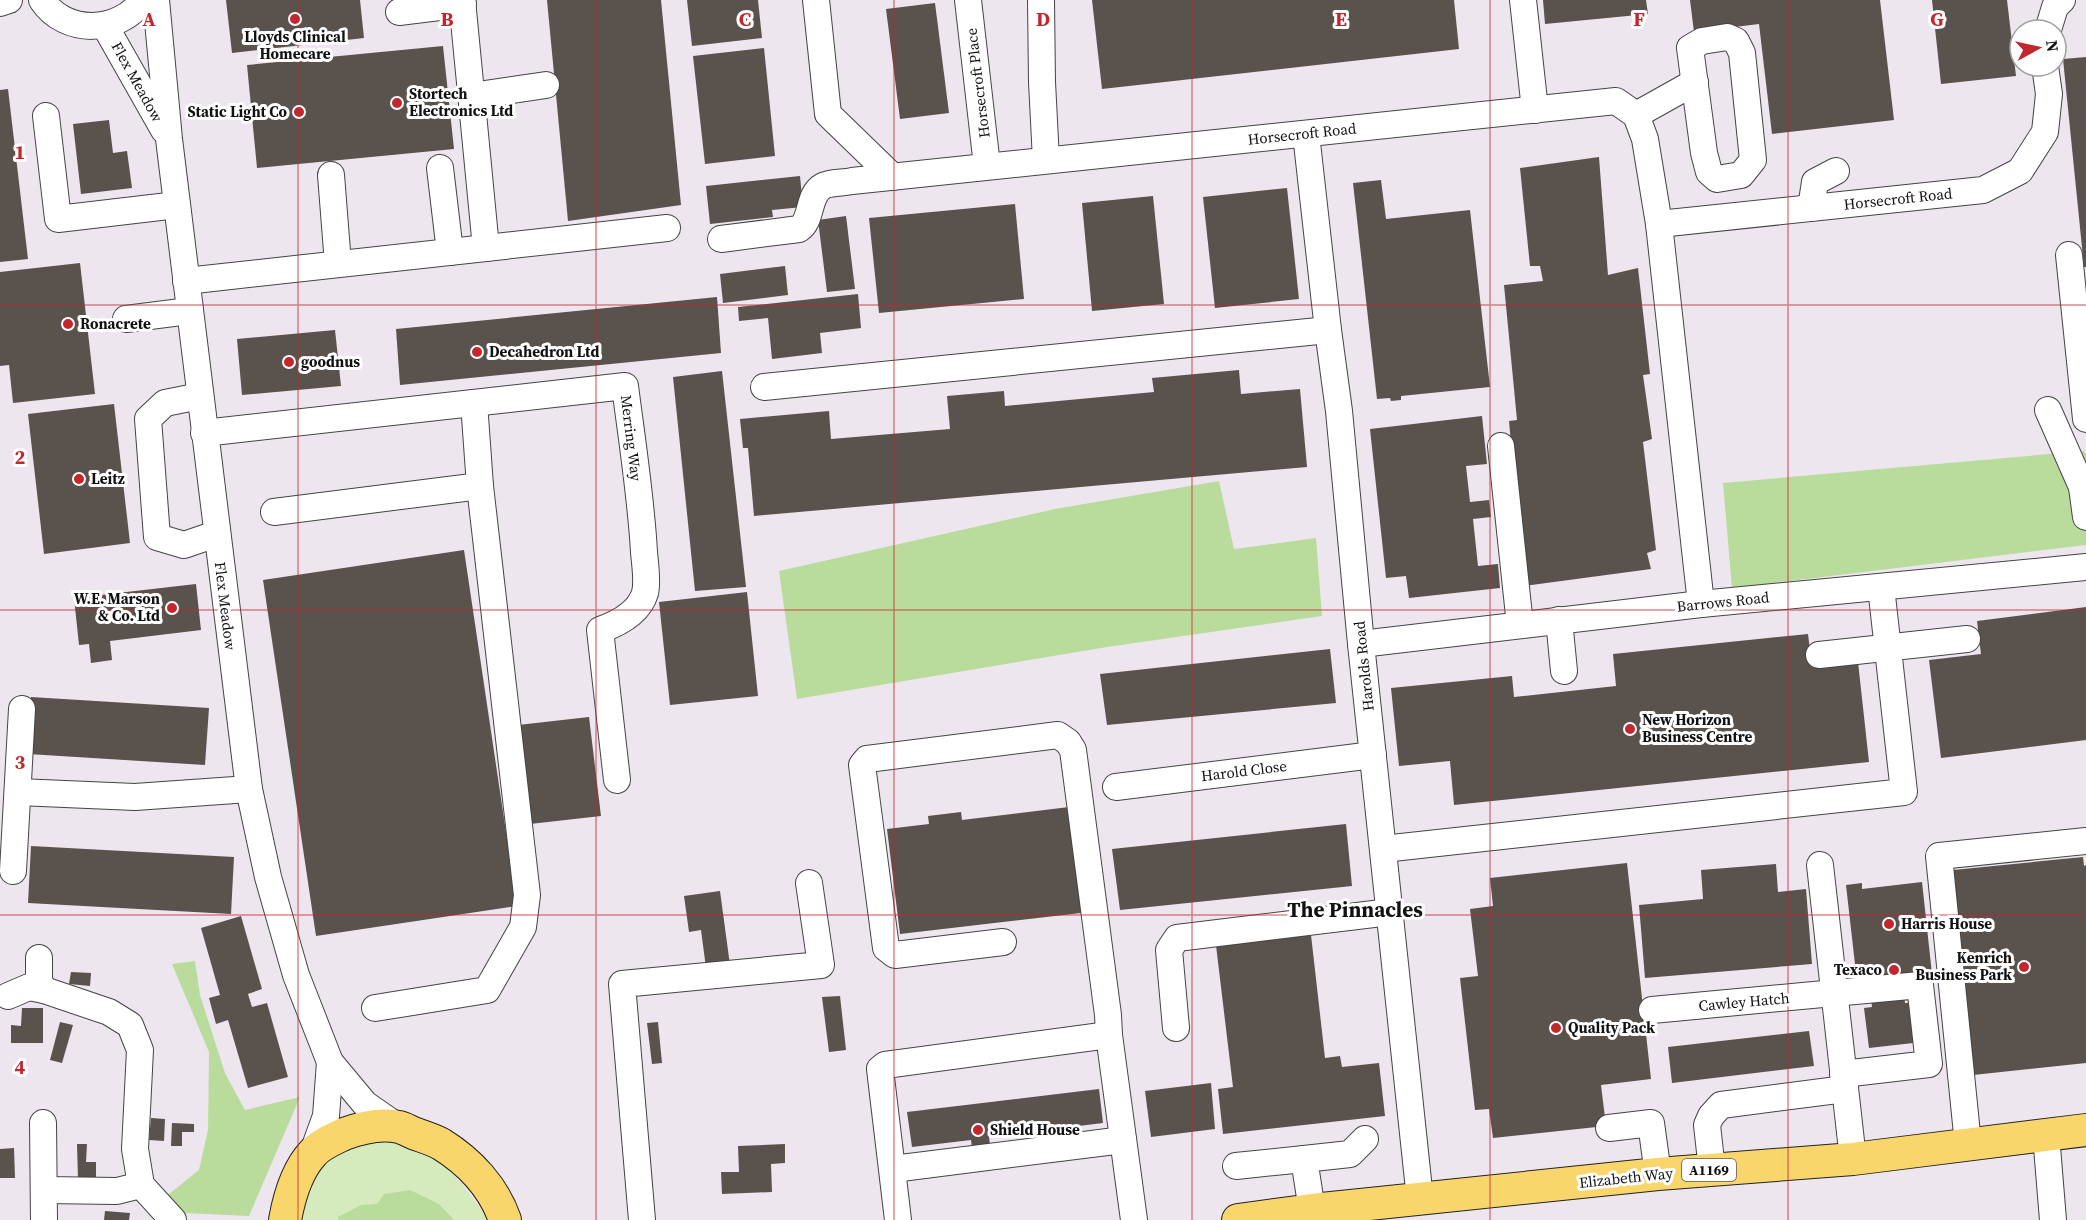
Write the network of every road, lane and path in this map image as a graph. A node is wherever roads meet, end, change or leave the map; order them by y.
1 (9, 0) edge
2 (42, 0) edge
3 (143, 0) edge
4 (156, 0) edge
5 (816, 0) edge
6 (968, 0) edge
7 (1041, 0) edge
8 (1523, 0) edge
9 (2062, 0) edge
10 (462, 2) edge
11 (0, 3) edge
12 (399, 12) dead end
13 (2052, 18) edge
14 (105, 26) junction
15 (2047, 78) edge
16 (1695, 82) junction
17 (546, 86) dead end
18 (471, 96) junction
19 (1535, 110) junction
20 (1636, 115) junction
21 (46, 116) dead end
22 (1306, 134) junction
23 (169, 139) junction
24 (1046, 160) junction
25 (987, 166) junction
26 (440, 168) dead end
27 (1836, 171) dead end
28 (330, 175) dead end
29 (893, 177) junction
30 (177, 205) junction
31 (1811, 208) junction
32 (1659, 224) junction
33 (667, 228) dead end
34 (721, 239) dead end
35 (486, 248) junction
36 (450, 252) junction
37 (2069, 255) dead end
38 (338, 264) junction
39 (186, 281) junction
40 (189, 311) junction
41 (126, 318) dead end
42 (1328, 330) junction
43 (764, 387) dead end
44 (200, 396) junction
45 (474, 403) junction
46 (2048, 410) dead end
47 (2086, 419) edge
48 (204, 432) junction
49 (1501, 446) dead end
50 (2086, 449) edge
51 (480, 486) junction
52 (2084, 487) edge
53 (274, 512) dead end
54 (2086, 517) edge
55 (216, 534) junction
56 (2086, 567) edge
57 (1881, 587) junction
58 (1701, 604) junction
59 (1559, 620) junction
60 (1520, 625) junction
61 (1967, 639) dead end
62 (1361, 644) junction
63 (1888, 648) junction
64 (1819, 655) dead end
65 (1564, 671) dead end
66 (22, 709) dead end
67 (1373, 755) junction
68 (617, 780) dead end
69 (1116, 787) dead end
70 (249, 789) junction
71 (18, 792) junction
72 (2086, 841) edge
73 (1383, 849) junction
74 (1820, 865) dead end
75 (14, 871) dead end
76 (809, 883) dead end
77 (1390, 912) junction
78 (1003, 942) dead end
79 (39, 958) dead end
80 (44, 990) junction
81 (1835, 994) junction
82 (8, 996) dead end
83 (375, 1008) dead end
84 (1652, 1010) dead end
85 (1176, 1028) dead end
86 (1109, 1035) junction
87 (330, 1062) junction
88 (1844, 1081) junction
89 (43, 1123) dead end
90 (398, 1126) junction
91 (1609, 1128) dead end
92 (2086, 1130) edge
93 (2046, 1135) junction
94 (1365, 1139) dead end
95 (1123, 1140) junction
96 (1968, 1144) junction
97 (313, 1152) junction
98 (1304, 1159) junction
99 (1853, 1159) junction
100 (1236, 1166) dead end
101 (893, 1169) junction
102 (1712, 1170) junction
103 (1658, 1174) junction
104 (141, 1185) junction
105 (44, 1190) junction
106 (1420, 1198) junction
107 (1312, 1210) junction
108 (510, 1214) edge
109 (44, 1220) edge
110 (173, 1220) edge
111 (285, 1220) edge
112 (642, 1220) edge
113 (898, 1220) edge
114 (1134, 1220) edge
115 (1238, 1220) edge
116 (2053, 1220) edge

1 - 11 street
2 - 14 street, Flex Meadow
3 - 14 street, Flex Meadow
4 - 23 street, Flex Meadow
5 - 29 street
6 - 25 street, Horsecroft Place
7 - 24 street
8 - 19 street
9 - 13 street
10 - 12 street
10 - 18 street
14 - 23 street, Flex Meadow
15 - 31 street, Horsecroft Road
16 - 16 street
16 - 20 street
17 - 18 street
18 - 35 street
19 - 20 street, Horsecroft Road
19 - 22 street, Horsecroft Road
20 - 32 street
21 - 30 street
22 - 24 street, Horsecroft Road
22 - 42 street, Harolds Road
23 - 30 street, Flex Meadow
24 - 25 street, Horsecroft Road
25 - 29 street, Horsecroft Road
26 - 36 street
27 - 31 street
28 - 38 street
29 - 34 street, Horsecroft Road
30 - 39 street, Flex Meadow
31 - 32 street, Horsecroft Road
32 - 58 street
33 - 35 street
35 - 36 street
36 - 38 street
37 - 47 street
38 - 39 street
39 - 40 street, Flex Meadow
40 - 41 street
40 - 44 street, Flex Meadow
42 - 43 street
42 - 62 street, Harolds Road
44 - 48 street, Flex Meadow
44 - 55 street
45 - 48 street, Merring Way
45 - 51 street
45 - 68 street, Merring Way
46 - 52 street
48 - 55 street, Flex Meadow
49 - 60 street
50 - 52 street
51 - 53 street
51 - 83 street
52 - 54 street
55 - 70 street, Flex Meadow
56 - 57 street, Barrows Road
57 - 58 street, Barrows Road
57 - 63 street
58 - 59 street, Barrows Road
59 - 60 street, Barrows Road
59 - 65 street
60 - 62 street, Barrows Road
61 - 63 street
62 - 67 street, Harolds Road
63 - 64 street
63 - 73 street
66 - 71 street
67 - 69 street, Harold Close
67 - 73 street, Harolds Road
70 - 71 street
70 - 87 street, Flex Meadow
71 - 75 street
72 - 96 street
73 - 77 street, Harolds Road
74 - 81 street
76 - 112 street
77 - 85 street
77 - 106 street, Harolds Road
78 - 86 street
79 - 80 street
80 - 82 street
80 - 104 street
81 - 84 street, Cawley Hatch
81 - 88 street
81 - 88 street, Cawley Hatch
86 - 95 street
86 - 101 street
87 - 90 street, Flex Meadow
87 - 97 street, Flex Meadow
88 - 99 street
88 - 102 street
89 - 105 street
90 - 97 main road
90 - 108 main road
91 - 103 street
92 - 93 main road, Elizabeth Way / A1169
93 - 96 main road, Elizabeth Way / A1169
93 - 116 street
94 - 98 street
95 - 101 street
95 - 114 street
96 - 99 main road, Elizabeth Way / A1169
97 - 111 main road
98 - 100 street
98 - 107 street
99 - 102 main road, Elizabeth Way / A1169
101 - 113 street
102 - 103 main road, Elizabeth Way / A1169
103 - 106 main road, Elizabeth Way / A1169
104 - 105 street
104 - 110 street
105 - 109 street
106 - 107 main road, Elizabeth Way / A1169
107 - 115 main road, Elizabeth Way / A1169

